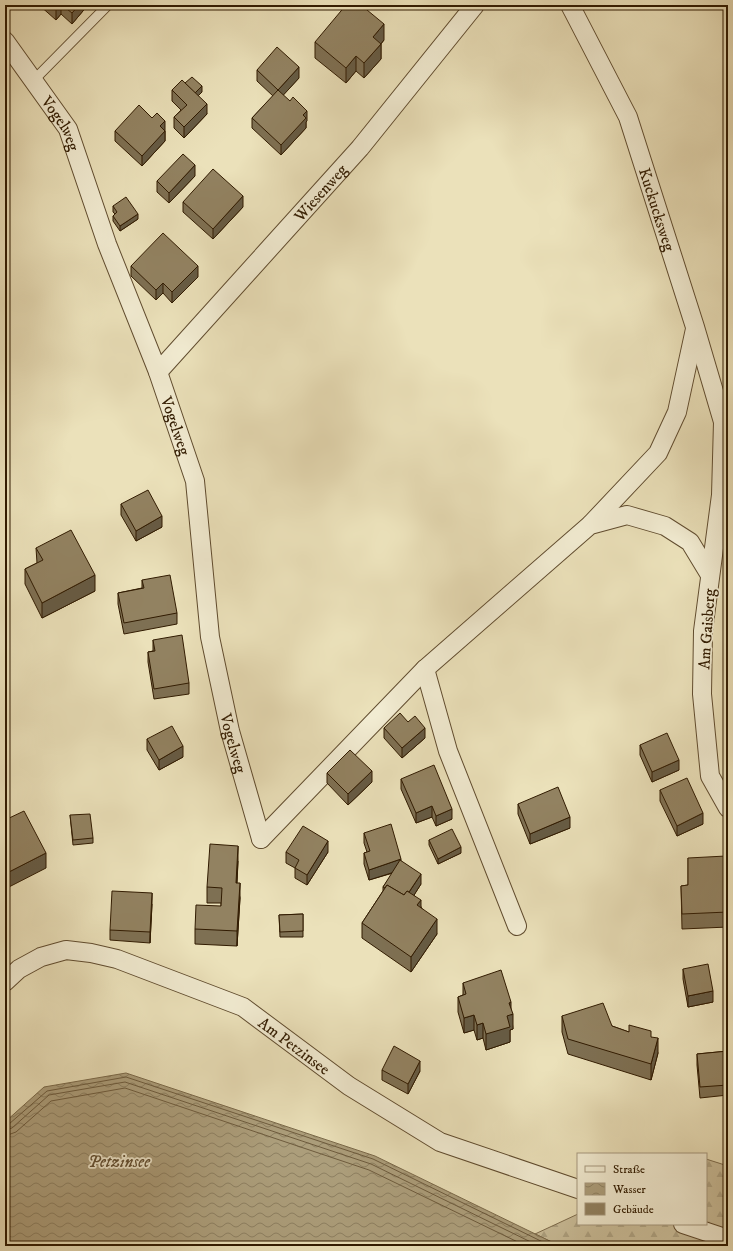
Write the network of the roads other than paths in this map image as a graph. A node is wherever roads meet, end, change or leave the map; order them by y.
1 (108, 5) edge
2 (474, 5) edge
3 (570, 5) edge
4 (5, 41) edge
5 (33, 81) junction
6 (695, 327) junction
7 (158, 372) junction
8 (723, 422) joint
9 (590, 525) junction
10 (710, 575) junction
11 (425, 669) junction
12 (728, 808) edge
13 (517, 926) dead end
14 (5, 982) edge
15 (577, 1189) edge
16 (686, 1225) edge
17 (728, 1239) edge

1 - 5 lane
2 - 7 street, Wiesenweg
3 - 6 street, Kuckucksweg
4 - 5 street, Vogelweg
5 - 7 street, Vogelweg
6 - 8 street, Kuckucksweg
6 - 9 street
7 - 11 street, Vogelweg
8 - 10 street, Am Gaisberg
9 - 10 street
9 - 11 street
10 - 12 street, Am Gaisberg
11 - 13 street
14 - 15 street, Am Petzinsee
16 - 17 street

